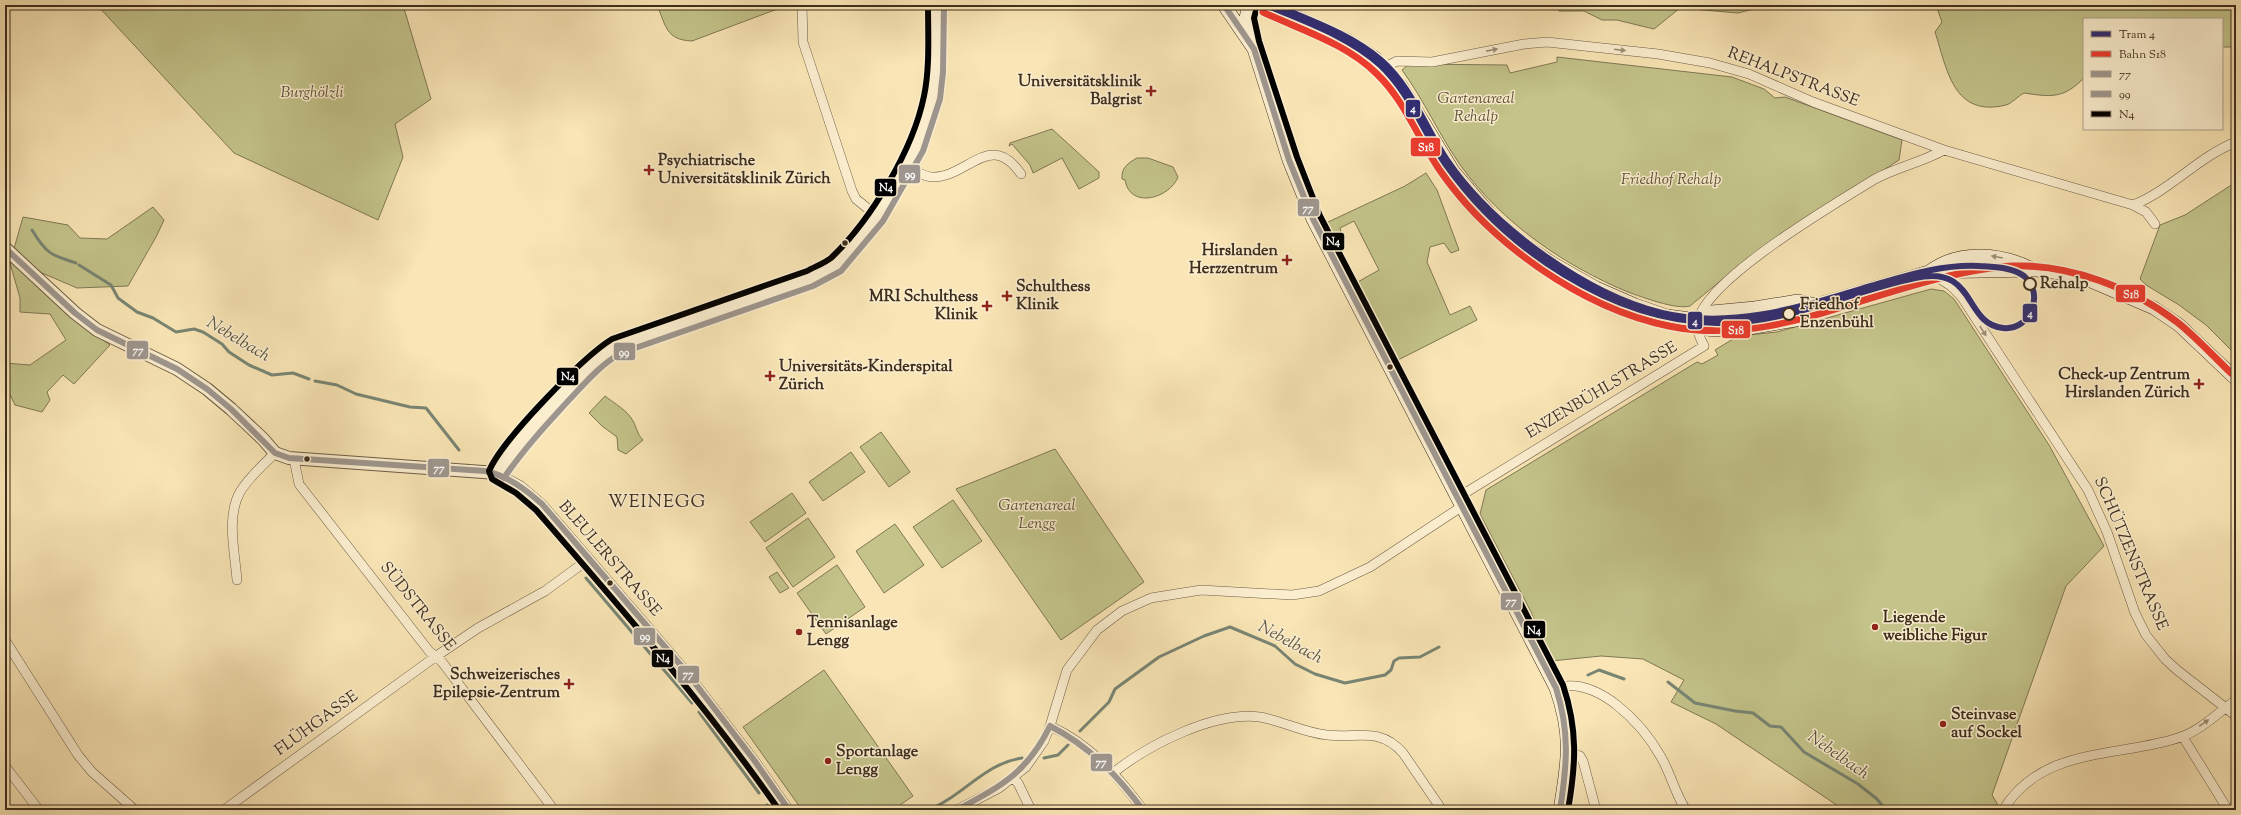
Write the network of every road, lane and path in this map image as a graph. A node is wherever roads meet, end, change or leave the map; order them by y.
1 (802, 5) edge
2 (936, 5) edge
3 (1224, 5) edge
4 (1249, 5) edge
5 (1271, 5) edge
6 (1234, 11) edge
7 (1251, 44) junction
8 (1385, 67) junction
9 (2236, 142) edge
10 (1944, 150) junction
11 (907, 166) junction
12 (1021, 174) dead end
13 (2133, 205) junction
14 (877, 216) junction
15 (2156, 224) dead end
16 (5, 248) edge
17 (1929, 272) junction
18 (1816, 305) junction
19 (1698, 320) junction
20 (2236, 379) edge
21 (278, 455) junction
22 (294, 459) junction
23 (497, 473) junction
24 (1459, 502) junction
25 (589, 559) junction
26 (237, 580) dead end
27 (5, 640) edge
28 (435, 657) junction
29 (1556, 688) junction
30 (2236, 700) edge
31 (2224, 708) junction
32 (2236, 716) edge
33 (1050, 726) junction
34 (2183, 737) junction
35 (1569, 752) junction
36 (5, 766) edge
37 (1113, 773) junction
38 (1013, 778) junction
39 (39, 810) edge
40 (135, 810) edge
41 (224, 810) edge
42 (554, 810) edge
43 (789, 810) edge
44 (957, 810) edge
45 (1031, 810) edge
46 (1143, 810) edge
47 (1442, 810) edge
48 (1560, 810) edge
49 (1596, 810) edge
50 (1686, 810) edge
51 (2003, 810) edge
52 (2228, 810) edge

1 - 14 street
2 - 11 street
3 - 6 main road
4 - 7 main road
5 - 8 main road
6 - 7 main road
7 - 24 main road
8 -> 10 street, REHALPSTRASSE
8 - 19 main road
9 - 13 street
10 - 13 street, REHALPSTRASSE
10 - 19 street
11 - 12 street
11 - 14 street
13 - 15 street, REHALPSTRASSE
14 - 23 street
16 - 21 street
17 - 18 main road
17 - 20 main road
17 -> 31 street, SCHÜTZENSTRASSE
18 - 19 main road
18 - 19 main road
19 - 24 street, ENZENBÜHLSTRASSE
21 - 22 street
21 - 26 street
22 - 23 street
22 - 28 street, SÜDSTRASSE
23 - 25 street, BLEULERSTRASSE
24 - 29 main road
24 - 33 street, ENZENBÜHLSTRASSE
25 - 28 street, FLÜHGASSE
25 - 43 street, BLEULERSTRASSE
27 - 40 street
28 - 41 street, FLÜHGASSE
28 - 42 street, SÜDSTRASSE
29 - 35 main road
29 - 50 street
30 - 31 street
31 - 32 street, SCHÜTZENSTRASSE
34 -> 31 street
33 - 37 street
33 - 38 street, ENZENBÜHLSTRASSE
34 - 51 street
34 - 52 street
35 - 48 main road
35 - 49 street
36 - 39 street
37 - 46 street
37 - 47 street
38 - 44 street, ENZENBÜHLSTRASSE
38 - 45 street

